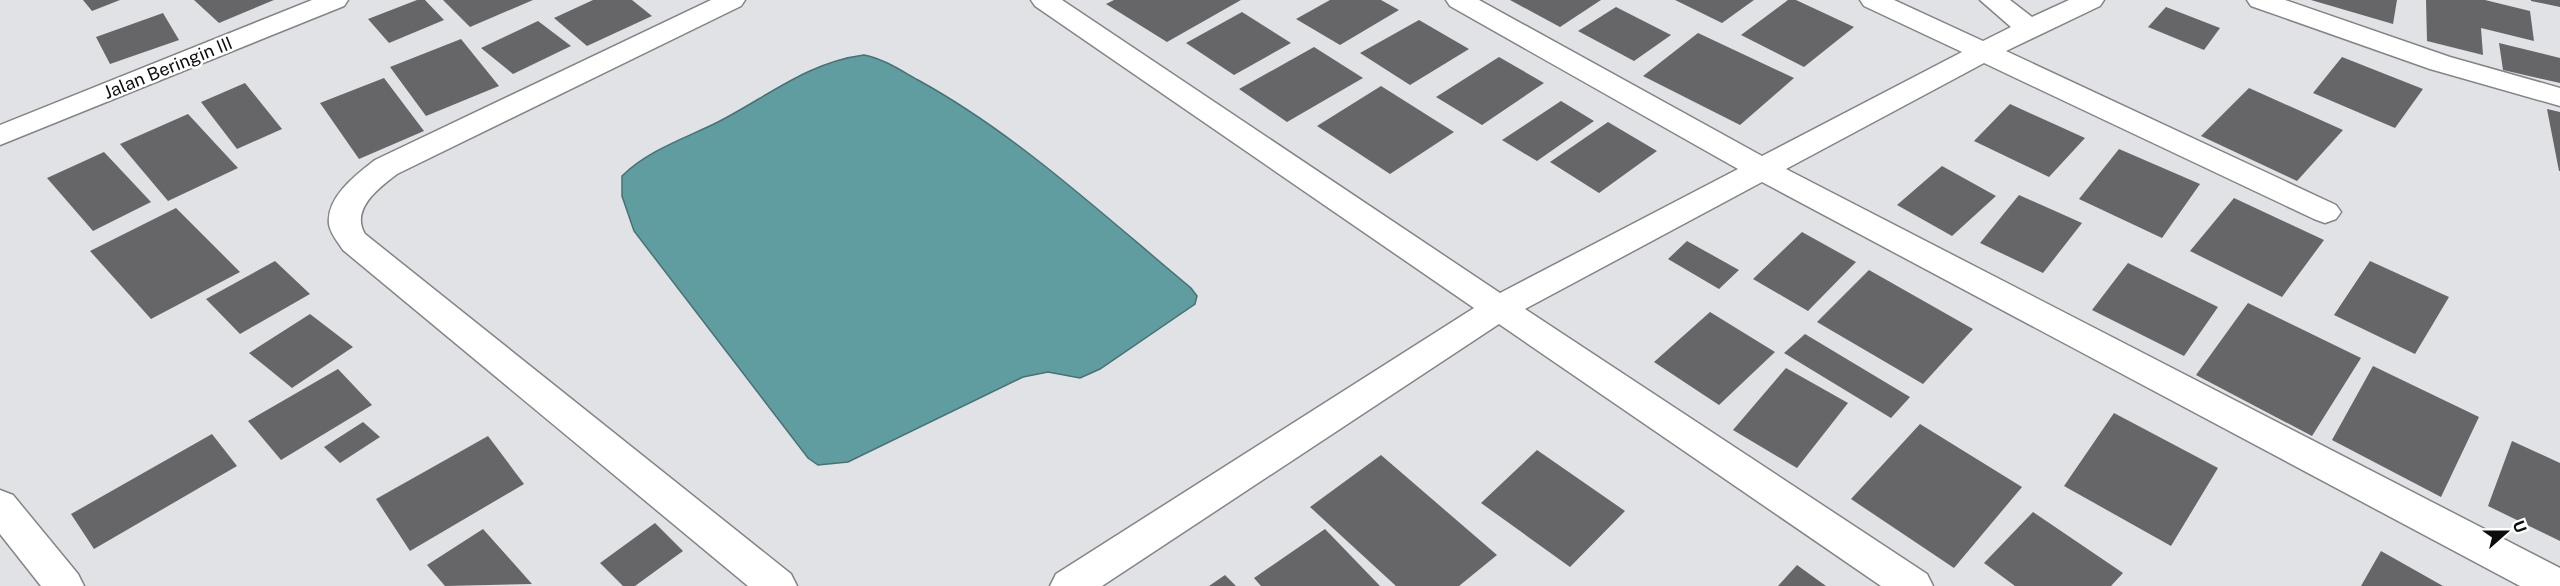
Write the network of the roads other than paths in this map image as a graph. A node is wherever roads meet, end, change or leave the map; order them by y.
1 (335, 0) edge
2 (732, 0) edge
3 (1044, 0) edge
4 (1459, 0) edge
5 (1873, 0) edge
6 (1993, 0) edge
7 (2091, 0) edge
8 (2260, 0) edge
9 (2029, 28) junction
10 (1985, 51) junction
11 (2560, 97) edge
12 (0, 136) edge
13 (1762, 169) junction
14 (2325, 212) dead end
15 (1498, 308) junction
16 (0, 506) edge
17 (64, 586) edge
18 (777, 586) edge
19 (1070, 586) edge
20 (1913, 586) edge
21 (2557, 586) edge

1 - 12 street, Jalan Beringin III
2 - 18 street
3 - 15 street
4 - 13 street
5 - 10 street
6 - 9 street
7 - 9 street
8 - 11 street
9 - 10 street
10 - 13 street
10 - 14 street
13 - 15 street
13 - 21 street
15 - 19 street
15 - 20 street
16 - 17 street

